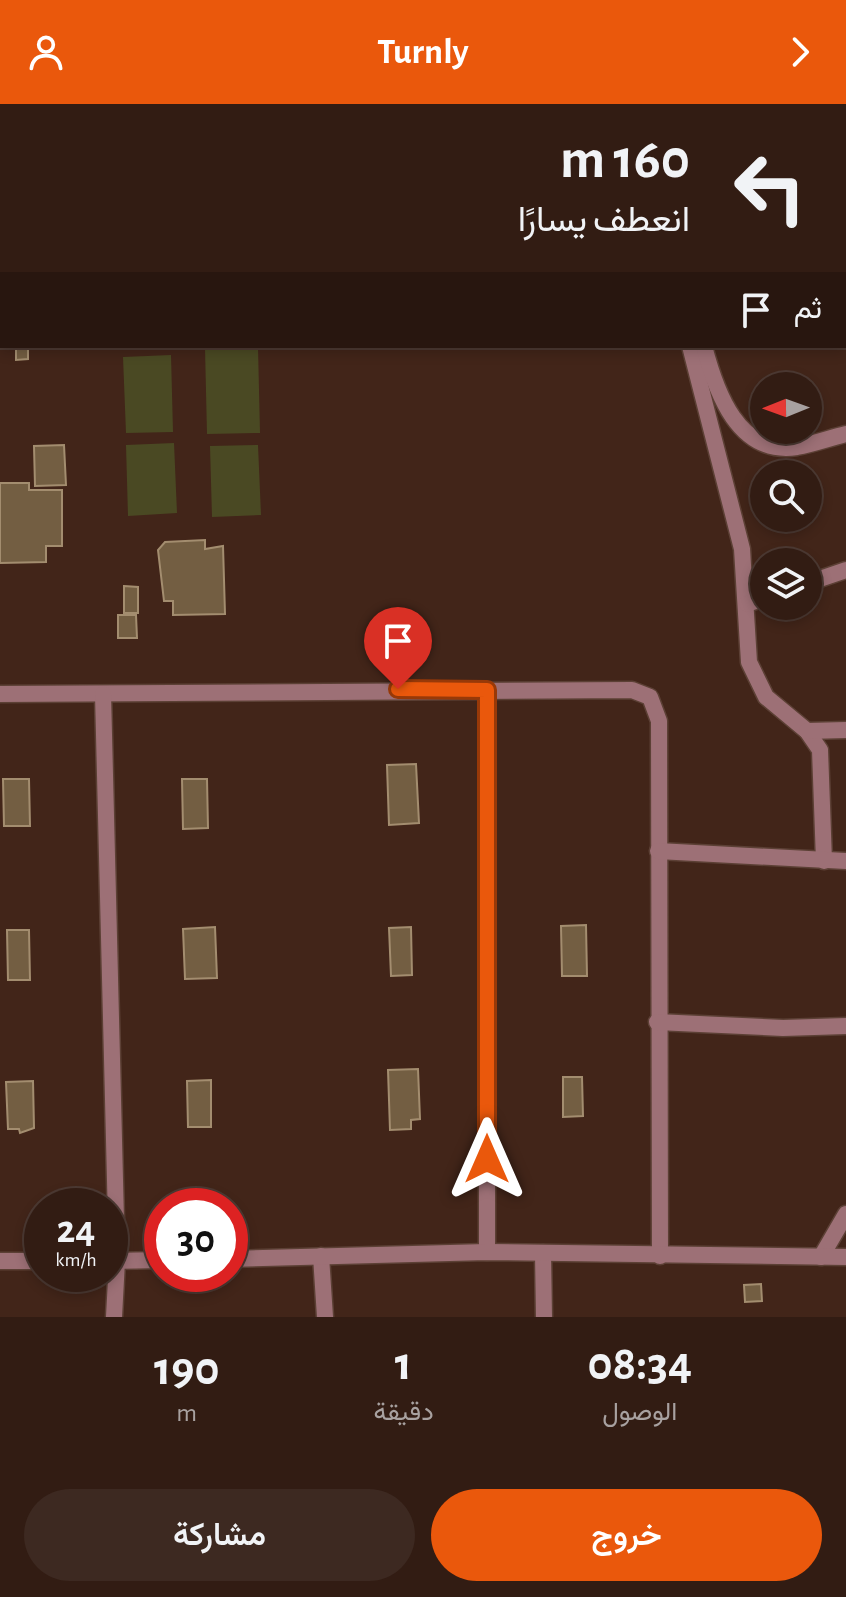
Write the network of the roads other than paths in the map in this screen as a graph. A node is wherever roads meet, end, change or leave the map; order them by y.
1 (691, 348) edge
2 (705, 348) edge
3 (846, 434) edge
4 (846, 570) edge
5 (822, 578) edge
6 (750, 603) edge
7 (747, 604) junction
8 (487, 690) junction
9 (0, 694) edge
10 (103, 694) junction
11 (846, 730) edge
12 (807, 731) junction
13 (658, 851) junction
14 (824, 861) junction
15 (846, 861) edge
16 (657, 1022) junction
17 (846, 1026) edge
18 (113, 1188) edge
19 (846, 1214) edge
20 (487, 1252) junction
21 (543, 1253) junction
22 (321, 1256) junction
23 (660, 1256) junction
24 (821, 1257) junction
25 (846, 1257) edge
26 (248, 1258) edge
27 (0, 1261) edge
28 (24, 1261) edge
29 (114, 1292) edge
30 (114, 1317) edge
31 (325, 1317) edge
32 (544, 1317) edge

1 - 7 street
2 - 3 street
4 - 5 street
6 - 7 street
7 - 12 street
8 - 10 street
8 - 13 street
8 - 20 street
9 - 10 street
10 - 18 street
11 - 12 street
12 - 14 street
13 - 14 street
13 - 16 street
14 - 15 street
16 - 17 street
16 - 23 street
19 - 24 street
20 - 21 street
20 - 22 street
21 - 23 street
21 - 32 street
22 - 26 street
22 - 31 street
23 - 24 street
24 - 25 street
27 - 28 street
29 - 30 street

